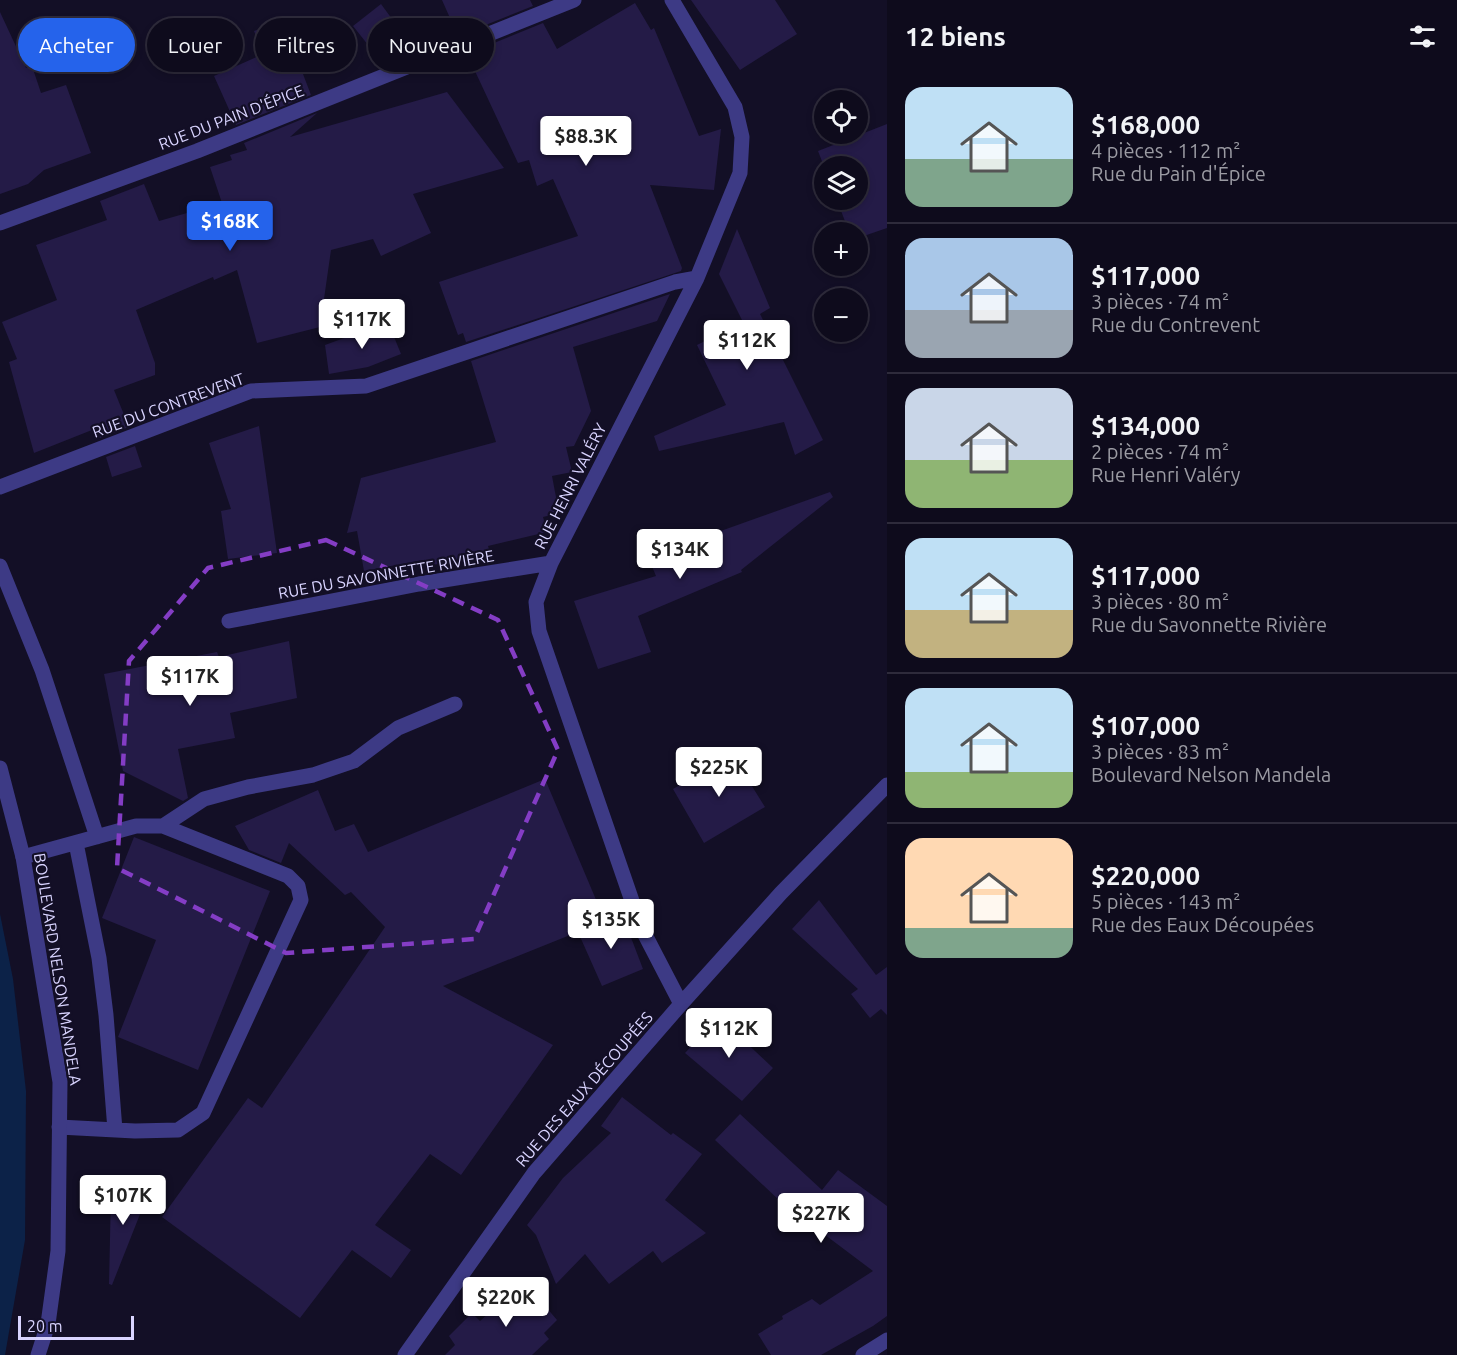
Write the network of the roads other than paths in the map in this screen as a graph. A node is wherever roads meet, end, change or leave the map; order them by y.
1 (574, 0) edge
2 (672, 0) edge
3 (0, 223) edge
4 (697, 278) junction
5 (0, 487) edge
6 (550, 564) junction
7 (0, 566) edge
8 (229, 621) dead end
9 (454, 704) dead end
10 (0, 768) edge
11 (887, 785) edge
12 (163, 826) junction
13 (98, 837) junction
14 (76, 843) junction
15 (23, 857) junction
16 (681, 1004) junction
17 (59, 1127) junction
18 (115, 1130) junction
19 (887, 1340) edge
20 (38, 1355) edge
21 (405, 1355) edge
22 (862, 1355) edge

1 - 3 street, RUE DU PAIN D'ÉPICE
2 - 4 street, RUE HENRI VALÉRY
4 - 5 street, RUE DU CONTREVENT
4 - 6 street, RUE HENRI VALÉRY
6 - 8 street, RUE DU SAVONNETTE RIVIÈRE
6 - 16 street, RUE HENRI VALÉRY
7 - 13 street
9 - 12 street
10 - 15 street, BOULEVARD NELSON MANDELA
11 - 16 street, RUE DES EAUX DÉCOUPÉES
12 - 13 street
12 - 18 street
13 - 14 street
14 - 15 street
14 - 18 street
15 - 17 street, BOULEVARD NELSON MANDELA
16 - 21 street, RUE DES EAUX DÉCOUPÉES
17 - 18 street
17 - 20 street, BOULEVARD NELSON MANDELA
19 - 22 street

